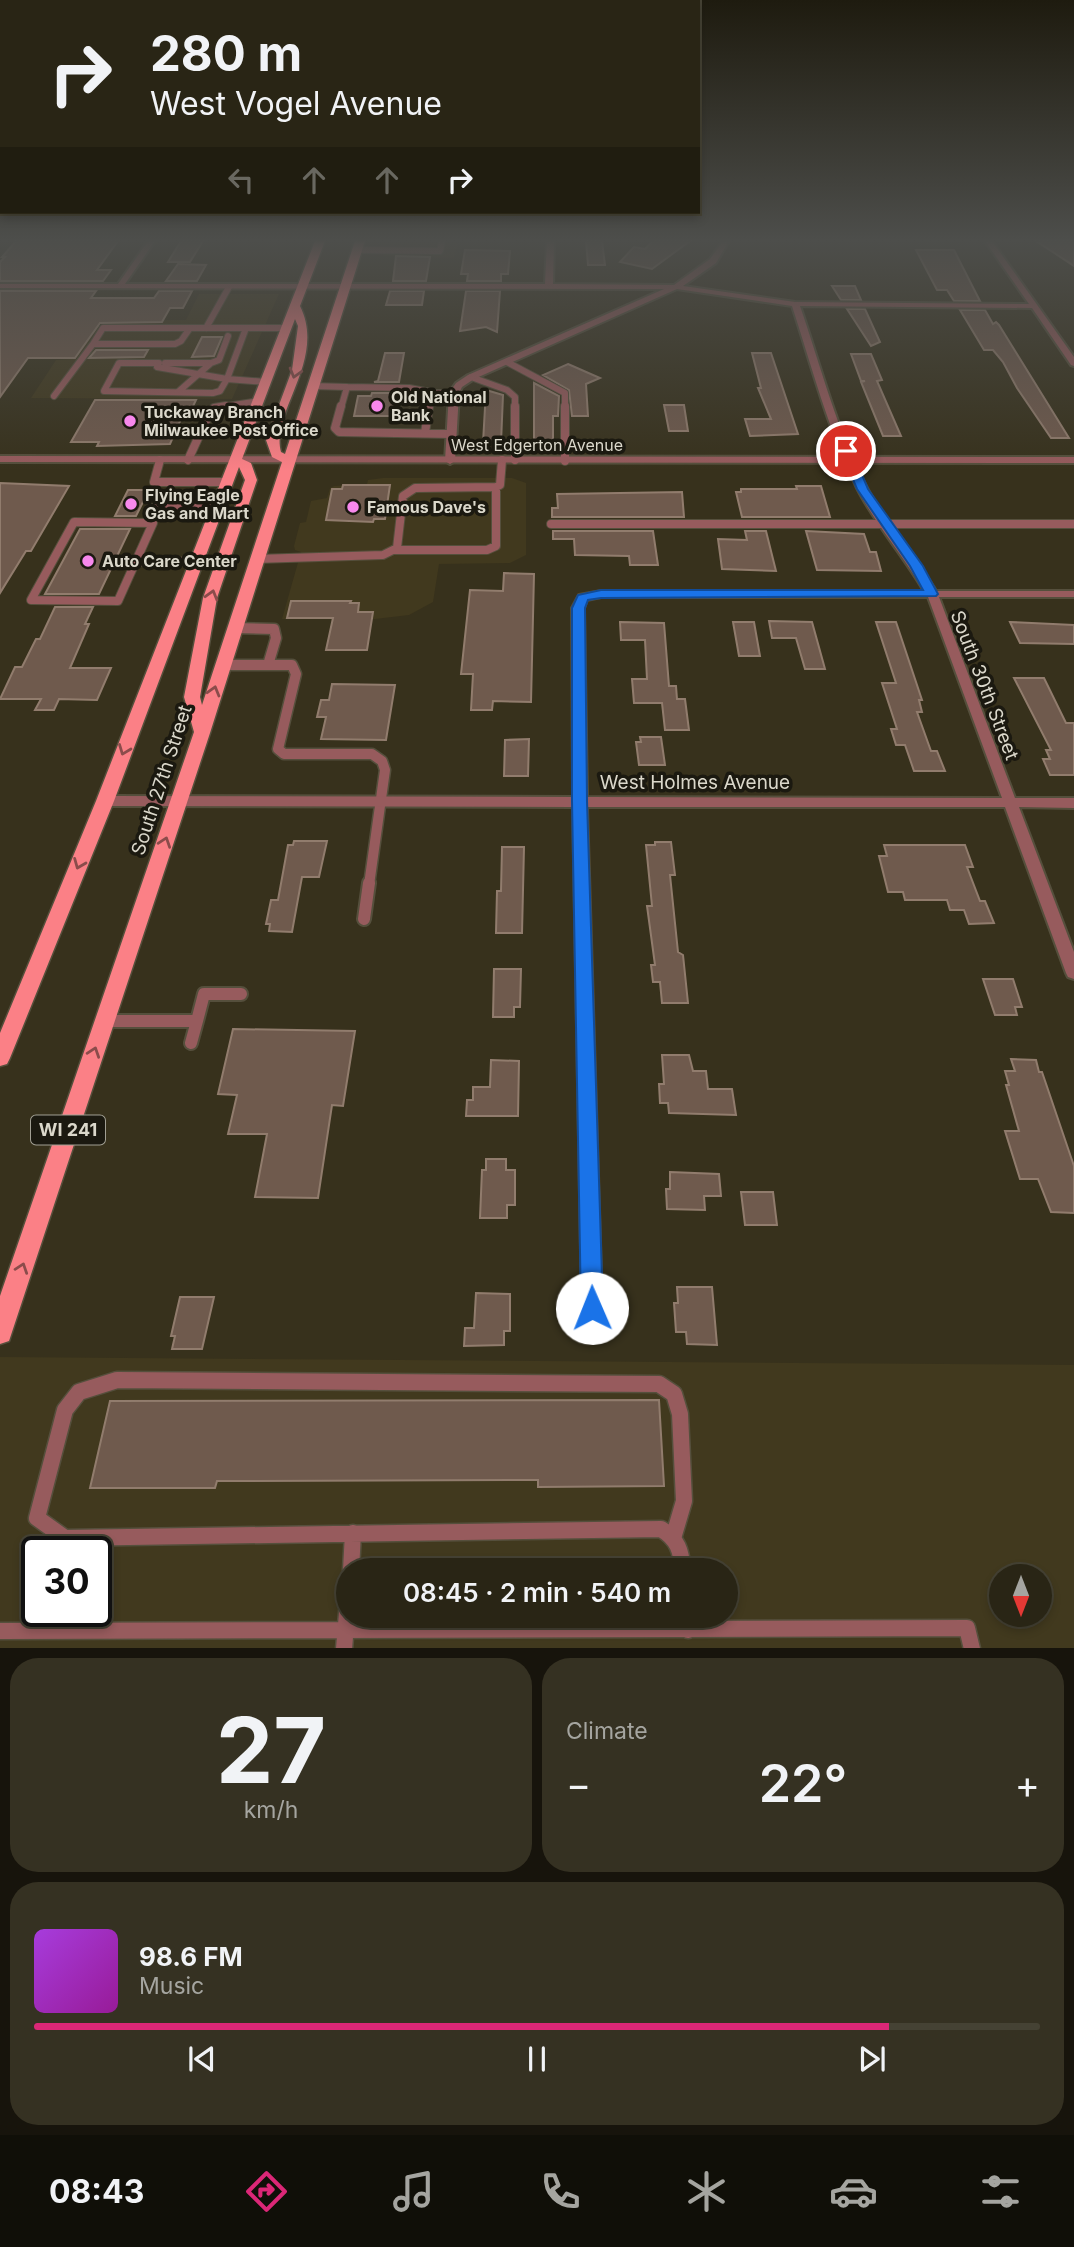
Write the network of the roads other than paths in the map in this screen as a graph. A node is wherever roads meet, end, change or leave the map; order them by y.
1 (212, 318) edge
2 (292, 318) edge
3 (300, 318) edge
4 (335, 318) edge
5 (606, 318) edge
6 (800, 318) edge
7 (1043, 318) edge
8 (190, 328) junction
9 (206, 328) junction
10 (246, 328) junction
11 (287, 328) junction
12 (228, 336) dead end
13 (93, 344) junction
14 (507, 362) junction
15 (159, 363) junction
16 (211, 363) junction
17 (1074, 363) edge
18 (204, 375) junction
19 (471, 377) junction
20 (227, 379) junction
21 (266, 382) junction
22 (312, 386) junction
23 (347, 387) junction
24 (178, 392) junction
25 (436, 393) junction
26 (454, 393) junction
27 (54, 396) dead end
28 (259, 401) junction
29 (425, 433) junction
30 (452, 434) junction
31 (0, 460) edge
32 (160, 460) junction
33 (188, 460) junction
34 (234, 460) junction
35 (288, 460) junction
36 (502, 460) junction
37 (515, 460) junction
38 (1074, 460) edge
39 (450, 461) junction
40 (565, 461) junction
41 (850, 461) junction
42 (226, 482) junction
43 (496, 487) junction
44 (150, 508) dead end
45 (216, 508) junction
46 (551, 524) dead end
47 (887, 524) junction
48 (1074, 524) edge
49 (394, 550) junction
50 (256, 559) junction
51 (196, 561) junction
52 (135, 562) junction
53 (932, 594) junction
54 (1074, 594) edge
55 (234, 628) junction
56 (222, 665) junction
57 (268, 665) junction
58 (202, 733) junction
59 (105, 801) junction
60 (580, 801) junction
61 (1009, 801) junction
62 (379, 802) junction
63 (178, 803) junction
64 (1074, 803) edge
65 (364, 919) dead end
66 (1074, 973) edge
67 (241, 994) dead end
68 (105, 1021) junction
69 (197, 1021) junction
70 (191, 1043) dead end
71 (0, 1058) edge
72 (592, 1308) dead end
73 (0, 1332) edge
74 (353, 1534) junction
75 (674, 1535) junction
76 (352, 1558) edge
77 (682, 1558) edge
78 (738, 1624) edge
79 (580, 1628) edge
80 (0, 1631) edge
81 (345, 1639) edge
82 (972, 1648) edge

1 - 9 lane
2 - 11 main road
3 -> 35 main road
4 - 22 main road, South 27th Street / WI 241
5 - 14 street
6 - 41 street, South 30th Street
7 - 17 street
8 - 9 lane
8 - 13 lane
8 - 13 lane
9 - 10 lane
10 - 11 lane
10 - 20 lane
11 - 21 main road
12 - 16 lane
13 - 27 lane
14 - 19 street
14 - 40 lane
15 - 16 lane
15 - 18 lane
15 - 24 lane
16 - 18 lane
18 - 20 lane
18 - 24 lane
19 - 26 street
19 - 37 lane
20 - 21 lane
20 - 24 lane
21 - 28 main road
22 - 23 lane
22 - 35 main road, South 27th Street / WI 241
23 - 25 lane
23 - 29 lane
25 - 26 lane
25 - 29 lane
26 - 30 street
28 - 33 lane
28 - 34 main road
29 - 30 lane
30 - 39 street
31 - 32 street, West Edgerton Avenue
32 - 33 street, West Edgerton Avenue
32 - 42 lane
33 - 34 street, West Edgerton Avenue
34 - 35 street, West Edgerton Avenue
34 - 42 main road
58 -> 34 main road
35 - 39 street, West Edgerton Avenue
35 - 50 main road, South 27th Street / WI 241
36 - 37 street, West Edgerton Avenue
36 - 39 street, West Edgerton Avenue
36 - 43 lane
37 - 40 street, West Edgerton Avenue
38 - 41 street, West Edgerton Avenue
40 - 41 street, West Edgerton Avenue
41 - 47 street, South 30th Street
42 - 45 main road
43 - 49 lane
43 - 49 lane
44 - 45 lane
45 - 51 main road
46 - 47 lane
47 - 48 lane
47 - 53 street, South 30th Street
49 - 50 lane
50 - 55 main road, South 27th Street / WI 241
51 - 52 lane
51 -> 59 main road
52 - 52 lane
53 - 54 street
53 - 60 street
53 - 61 street, South 30th Street
55 - 56 main road, South 27th Street / WI 241
55 - 57 lane
56 - 57 lane
58 -> 56 main road, South 27th Street / WI 241
57 - 62 lane
58 - 63 main road, South 27th Street / WI 241
59 - 63 street, West Holmes Avenue
59 -> 71 main road
60 - 61 street, West Holmes Avenue
60 - 62 street, West Holmes Avenue
60 - 72 street
61 - 64 street, West Holmes Avenue
61 - 66 street, South 30th Street
62 - 63 street, West Holmes Avenue
62 - 65 lane
68 -> 63 main road, South 27th Street / WI 241
67 - 69 lane
68 - 69 lane
73 -> 68 main road, South 27th Street / WI 241
69 - 70 lane
74 - 75 lane
74 - 75 lane
74 - 76 lane
75 - 77 lane
78 - 82 lane
79 - 81 lane
80 - 81 lane

